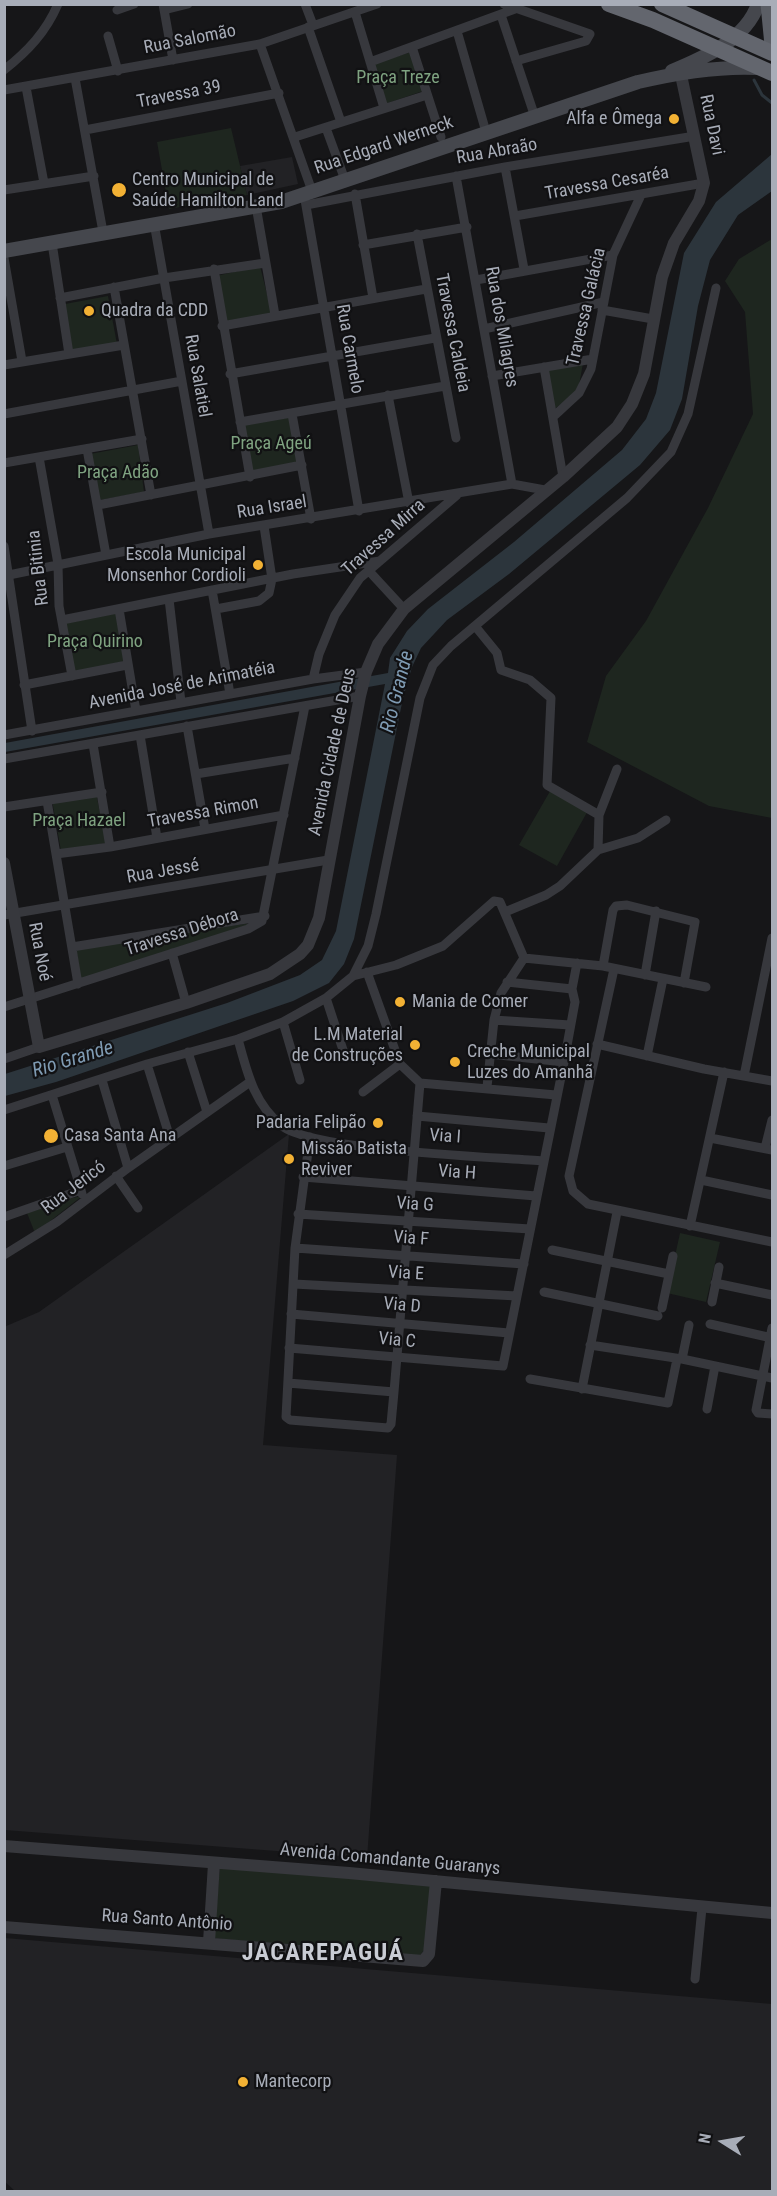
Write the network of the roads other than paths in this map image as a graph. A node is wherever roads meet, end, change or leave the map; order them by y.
1 (58, 4) edge
2 (134, 4) edge
3 (188, 4) edge
4 (305, 4) edge
5 (377, 4) edge
6 (504, 4) edge
7 (609, 4) edge
8 (662, 4) edge
9 (758, 4) edge
10 (768, 4) edge
11 (164, 7) edge
12 (515, 9) junction
13 (117, 10) dead end
14 (355, 12) junction
15 (501, 15) junction
16 (310, 26) junction
17 (771, 28) edge
18 (457, 31) junction
19 (108, 36) dead end
20 (260, 44) junction
21 (772, 45) edge
22 (412, 47) junction
23 (772, 53) edge
24 (173, 60) junction
25 (516, 61) junction
26 (370, 62) junction
27 (4, 70) edge
28 (118, 71) junction
29 (772, 72) edge
30 (681, 75) junction
31 (659, 77) junction
32 (75, 78) junction
33 (26, 87) junction
34 (4, 90) edge
35 (279, 93) junction
36 (427, 94) junction
37 (384, 108) junction
38 (535, 117) junction
39 (341, 122) junction
40 (326, 128) junction
41 (85, 130) junction
42 (486, 132) junction
43 (695, 136) junction
44 (295, 137) junction
45 (441, 137) dead end
46 (505, 167) junction
47 (94, 176) junction
48 (456, 176) junction
49 (345, 180) junction
50 (44, 183) junction
51 (704, 183) junction
52 (4, 190) edge
53 (355, 194) junction
54 (641, 195) junction
55 (307, 197) junction
56 (256, 206) junction
57 (515, 216) junction
58 (154, 223) junction
59 (467, 227) junction
60 (103, 232) junction
61 (417, 234) junction
62 (52, 243) junction
63 (363, 245) junction
64 (4, 251) edge
65 (613, 255) junction
66 (4, 258) edge
67 (265, 263) junction
68 (214, 269) junction
69 (524, 269) junction
70 (164, 278) junction
71 (476, 279) junction
72 (114, 287) junction
73 (716, 288) dead end
74 (426, 289) junction
75 (60, 298) junction
76 (373, 298) junction
77 (325, 306) junction
78 (603, 306) junction
79 (275, 315) junction
80 (653, 319) junction
81 (222, 326) junction
82 (484, 329) junction
83 (435, 338) junction
84 (124, 345) junction
85 (69, 354) junction
86 (334, 355) junction
87 (593, 359) junction
88 (22, 361) junction
89 (4, 365) edge
90 (544, 367) junction
91 (230, 374) junction
92 (492, 376) junction
93 (182, 381) junction
94 (445, 386) junction
95 (133, 391) junction
96 (388, 395) junction
97 (342, 404) junction
98 (4, 414) edge
99 (292, 414) junction
100 (553, 417) junction
101 (240, 422) junction
102 (456, 438) dead end
103 (142, 439) junction
104 (87, 449) junction
105 (39, 457) junction
106 (4, 463) edge
107 (302, 465) junction
108 (250, 477) junction
109 (563, 477) junction
110 (512, 484) junction
111 (199, 487) junction
112 (546, 490) junction
113 (458, 494) junction
114 (151, 495) junction
115 (409, 503) junction
116 (98, 505) junction
117 (359, 511) junction
118 (311, 519) junction
119 (264, 526) junction
120 (208, 534) junction
121 (4, 546) edge
122 (106, 555) junction
123 (380, 561) junction
124 (58, 564) junction
125 (369, 571) junction
126 (6, 575) edge
127 (272, 579) junction
128 (212, 590) junction
129 (169, 599) junction
130 (119, 609) junction
131 (216, 609) junction
132 (404, 609) junction
133 (62, 620) junction
134 (475, 626) junction
135 (127, 665) junction
136 (365, 674) junction
137 (72, 676) junction
138 (313, 679) junction
139 (24, 685) junction
140 (361, 693) junction
141 (230, 694) junction
142 (181, 702) junction
143 (305, 706) junction
144 (136, 711) junction
145 (187, 726) junction
146 (32, 731) junction
147 (4, 735) edge
148 (140, 735) junction
149 (93, 744) junction
150 (295, 758) junction
151 (4, 759) edge
152 (617, 769) dead end
153 (196, 774) junction
154 (102, 792) junction
155 (47, 801) junction
156 (4, 807) edge
157 (284, 815) junction
158 (599, 815) junction
159 (666, 820) dead end
160 (205, 829) junction
161 (157, 838) junction
162 (110, 847) junction
163 (598, 850) junction
164 (56, 854) junction
165 (328, 860) junction
166 (4, 863) edge
167 (273, 869) junction
168 (65, 906) junction
169 (656, 911) junction
170 (505, 912) junction
171 (9, 915) edge
172 (265, 916) junction
173 (772, 938) edge
174 (72, 947) junction
175 (172, 953) junction
176 (524, 958) junction
177 (577, 963) junction
178 (603, 966) junction
179 (614, 969) junction
180 (367, 972) junction
181 (645, 975) junction
182 (353, 976) junction
183 (663, 979) junction
184 (507, 982) junction
185 (684, 983) junction
186 (78, 984) junction
187 (706, 987) dead end
188 (768, 988) edge
189 (572, 989) junction
190 (326, 998) junction
191 (30, 1000) junction
192 (186, 1003) junction
193 (4, 1007) edge
194 (494, 1020) junction
195 (283, 1022) junction
196 (570, 1025) junction
197 (238, 1039) junction
198 (597, 1044) junction
199 (39, 1047) junction
200 (188, 1052) junction
201 (490, 1054) junction
202 (345, 1056) dead end
203 (647, 1056) junction
204 (4, 1059) edge
205 (564, 1062) junction
206 (147, 1064) junction
207 (400, 1064) junction
208 (724, 1072) junction
209 (744, 1076) junction
210 (102, 1080) junction
211 (300, 1080) dead end
212 (772, 1081) edge
213 (250, 1082) junction
214 (420, 1083) junction
215 (487, 1087) junction
216 (363, 1092) dead end
217 (52, 1095) junction
218 (556, 1095) junction
219 (4, 1110) edge
220 (207, 1112) junction
221 (417, 1116) junction
222 (772, 1120) edge
223 (549, 1128) junction
224 (309, 1137) junction
225 (170, 1138) junction
226 (710, 1138) junction
227 (67, 1147) junction
228 (769, 1149) edge
229 (414, 1151) junction
230 (543, 1161) junction
231 (4, 1166) edge
232 (128, 1168) junction
233 (116, 1176) junction
234 (303, 1177) junction
235 (701, 1180) junction
236 (411, 1186) junction
237 (81, 1190) junction
238 (772, 1195) edge
239 (536, 1196) junction
240 (85, 1202) junction
241 (138, 1208) dead end
242 (616, 1212) junction
243 (298, 1215) junction
244 (4, 1217) edge
245 (409, 1221) junction
246 (690, 1226) junction
247 (530, 1229) junction
248 (772, 1242) edge
249 (295, 1248) junction
250 (552, 1250) dead end
251 (4, 1255) edge
252 (406, 1255) junction
253 (673, 1256) dead end
254 (607, 1261) junction
255 (524, 1264) junction
256 (719, 1267) dead end
257 (669, 1274) junction
258 (715, 1283) junction
259 (294, 1284) junction
260 (403, 1290) junction
261 (544, 1292) dead end
262 (772, 1295) edge
263 (517, 1296) junction
264 (712, 1302) dead end
265 (599, 1303) junction
266 (291, 1314) junction
267 (400, 1322) junction
268 (710, 1324) dead end
269 (689, 1325) dead end
270 (509, 1333) junction
271 (772, 1334) edge
272 (591, 1345) junction
273 (289, 1348) junction
274 (397, 1357) junction
275 (679, 1359) junction
276 (715, 1366) junction
277 (762, 1376) junction
278 (772, 1378) edge
279 (530, 1379) dead end
280 (288, 1383) junction
281 (582, 1389) junction
282 (394, 1392) junction
283 (707, 1409) dead end
284 (772, 1414) edge
285 (4, 1846) edge
286 (214, 1863) junction
287 (436, 1881) junction
288 (702, 1908) junction
289 (772, 1913) edge
290 (4, 1927) edge
291 (208, 1942) junction
292 (695, 1979) dead end

1 - 27 street
2 - 13 street
3 - 11 street
4 - 16 street
5 - 14 street, Rua Salomão
6 - 12 street
7 - 29 highway
8 - 23 highway
9 - 31 main road
10 - 17 highway
11 - 24 street
12 - 15 street
12 - 25 street
14 - 16 street, Rua Salomão
14 - 26 street
15 - 18 street
15 - 25 street
16 - 20 street, Rua Salomão
16 - 39 street
17 - 21 highway
18 - 22 street
18 - 42 street
19 - 28 street
20 - 24 street, Rua Salomão
20 - 35 street, Rua Carmelo
22 - 26 street
22 - 36 street
24 - 28 street, Rua Salomão
25 - 38 street
26 - 37 street
28 - 32 street, Rua Salomão
29 - 30 main road, Rua Edgard Werneck
30 - 31 main road, Rua Edgard Werneck
30 - 43 street, Rua Davi
31 - 38 main road, Rua Edgard Werneck
32 - 33 street, Rua Salomão
32 - 41 street
33 - 34 street, Rua Salomão
33 - 50 street
35 - 41 street, Travessa 39
35 - 44 street, Rua Carmelo
36 - 37 street
36 - 45 street
37 - 39 street
38 - 42 main road, Rua Edgard Werneck
39 - 40 street
40 - 44 street
40 - 49 street
41 - 47 street
42 - 49 main road, Rua Edgard Werneck
43 - 46 street, Rua Abraão
43 - 51 street, Rua Davi
44 - 55 street, Rua Carmelo
46 - 48 street, Rua Abraão
46 - 57 street
47 - 50 street
47 - 60 street
48 - 53 street, Rua Abraão
48 - 59 street, Rua dos Milagres
49 - 55 main road, Rua Edgard Werneck
50 - 52 street
51 - 54 street, Travessa Cesaréa
51 - 80 street, Avenida Cidade de Deus
53 - 55 street, Rua Abraão
53 - 63 street
54 - 57 street, Travessa Cesaréa
54 - 65 street, Travessa Galácia
55 - 56 main road, Rua Edgard Werneck
55 - 77 street, Rua Carmelo
56 - 58 main road, Rua Edgard Werneck
56 - 67 street
57 - 69 street
58 - 60 main road, Rua Edgard Werneck
58 - 70 street, Rua Salatiel
59 - 61 street
59 - 71 street, Rua dos Milagres
60 - 62 main road, Rua Edgard Werneck
61 - 63 street
61 - 74 street, Travessa Caldeia
62 - 64 main road, Rua Edgard Werneck
62 - 75 street
63 - 76 street
65 - 69 street
65 - 78 street, Travessa Galácia
66 - 88 street
67 - 68 street
67 - 79 street
68 - 70 street
68 - 81 street
69 - 71 street
70 - 72 street
70 - 93 street, Rua Salatiel
71 - 82 street, Rua dos Milagres
72 - 75 street
72 - 84 street
73 - 134 street
74 - 76 street
74 - 83 street, Travessa Caldeia
75 - 85 street
76 - 77 street
77 - 79 street
77 - 86 street, Rua Carmelo
78 - 80 street
78 - 82 street
78 - 87 street, Travessa Galácia
79 - 81 street
80 - 109 street, Avenida Cidade de Deus
81 - 91 street
82 - 92 street, Rua dos Milagres
83 - 86 street
83 - 94 street, Travessa Caldeia
84 - 85 street
84 - 95 street
85 - 88 street
86 - 91 street
86 - 97 street, Rua Carmelo
87 - 90 street
87 - 100 street, Travessa Galácia
88 - 89 street
90 - 92 street
90 - 100 street
91 - 101 street
92 - 110 street, Rua dos Milagres
93 - 95 street
93 - 111 street, Rua Salatiel
94 - 96 street
94 - 102 street, Travessa Caldeia
95 - 98 street
95 - 103 street
96 - 97 street
96 - 115 street
97 - 99 street
97 - 117 street, Rua Carmelo
99 - 101 street
99 - 107 street
100 - 109 street
101 - 108 street
103 - 104 street
103 - 114 street
104 - 105 street
104 - 116 street
105 - 106 street
105 - 124 street, Rua Bitinia
107 - 108 street
107 - 118 street
108 - 111 street
109 - 112 street, Avenida Cidade de Deus
110 - 112 street, Rua Israel
110 - 113 street, Rua Israel
111 - 114 street
111 - 120 street, Rua Salatiel
112 - 132 street, Avenida Cidade de Deus
113 - 115 street, Rua Israel
113 - 123 street, Travessa Mirra
114 - 116 street
115 - 117 street, Rua Israel
116 - 122 street
117 - 118 street, Rua Israel
118 - 119 street, Rua Israel
119 - 120 street, Rua Israel
119 - 127 street
120 - 122 street, Rua Israel
121 - 126 street
122 - 124 street, Rua Israel
123 - 125 street, Travessa Mirra
123 - 127 street
124 - 126 street, Rua Israel
124 - 133 street, Rua Bitinia
125 - 132 street
125 - 138 street, Travessa Mirra
126 - 139 street
127 - 128 street
127 - 131 street
128 - 129 street
128 - 131 street
129 - 130 street
129 - 142 street
130 - 133 street
130 - 135 street
131 - 141 street
132 - 136 street, Avenida Cidade de Deus
133 - 137 street, Rua Bitinia
134 - 158 street
134 - 182 street
135 - 137 street
135 - 144 street
136 - 138 street, Avenida José de Arimatéia
136 - 140 street, Avenida Cidade de Deus
137 - 139 street
138 - 141 street, Avenida José de Arimatéia
139 - 146 street
140 - 143 street
140 - 165 street, Avenida Cidade de Deus
141 - 142 street, Avenida José de Arimatéia
142 - 144 street, Avenida José de Arimatéia
143 - 145 street
143 - 150 street, Travessa Débora
144 - 146 street, Avenida José de Arimatéia
145 - 148 street
145 - 153 street
146 - 147 street, Avenida José de Arimatéia
148 - 149 street
148 - 161 street
149 - 151 street
149 - 154 street
150 - 153 street
150 - 157 street, Travessa Débora
152 - 158 street
153 - 160 street
154 - 155 street
154 - 162 street
155 - 156 street
155 - 164 street
157 - 160 street, Travessa Rimon
157 - 167 street, Travessa Débora
158 - 163 street
159 - 163 street
160 - 161 street, Travessa Rimon
161 - 162 street, Travessa Rimon
162 - 164 street, Travessa Rimon
163 - 170 street
164 - 168 street
165 - 167 street, Rua Jessé
165 - 192 street, Avenida Cidade de Deus
166 - 171 street, Rua Noé
167 - 168 street, Rua Jessé
167 - 172 street, Travessa Débora
168 - 171 street, Rua Jessé
168 - 174 street
169 - 178 street
169 - 181 street
169 - 185 street
170 - 176 street
170 - 180 street
171 - 191 street, Rua Noé
172 - 174 street
172 - 175 street, Travessa Débora
173 - 188 street
174 - 186 street
175 - 186 street, Travessa Débora
175 - 192 street
176 - 177 street
176 - 184 street
177 - 178 street
177 - 189 street
178 - 179 street
179 - 181 street
179 - 198 street
180 - 182 street
180 - 207 street
181 - 183 street
182 - 190 street
183 - 185 street
183 - 203 street
184 - 189 street
184 - 194 street
185 - 187 street
186 - 191 street, Travessa Débora
188 - 209 street
189 - 196 street
190 - 195 street
190 - 202 street
191 - 193 street, Travessa Débora
191 - 199 street, Rua Noé
192 - 199 street, Avenida Cidade de Deus
194 - 196 street
194 - 201 street
195 - 197 street
195 - 211 street
196 - 205 street
197 - 200 street
197 - 213 street, Via I
198 - 203 street
198 - 242 street
199 - 204 street, Avenida Cidade de Deus
200 - 206 street
200 - 220 street
201 - 205 street
201 - 215 street
203 - 208 street
205 - 218 street
206 - 210 street
206 - 225 street
207 - 214 street
207 - 216 street
208 - 209 street
208 - 226 street
209 - 212 street
210 - 217 street
210 - 232 street
213 - 220 street, Rua Jericó
213 - 224 street, Via I
214 - 215 street
214 - 221 street
215 - 218 street
217 - 219 street
217 - 227 street
218 - 223 street
220 - 225 street, Rua Jericó
221 - 223 street
221 - 229 street
222 - 228 street
223 - 230 street
224 - 229 street, Via I
224 - 234 street
225 - 232 street, Rua Jericó
226 - 228 street
226 - 235 street
227 - 231 street
227 - 237 street
229 - 230 street, Via I
229 - 236 street
230 - 239 street
232 - 233 street, Rua Jericó
233 - 240 street, Rua Jericó
233 - 241 street
234 - 236 street, Via H
234 - 243 street
235 - 238 street
235 - 246 street
236 - 239 street, Via H
236 - 245 street
237 - 240 street
237 - 244 street
239 - 247 street
240 - 251 street, Rua Jericó
242 - 246 street
242 - 254 street
243 - 245 street, Via G
243 - 249 street
245 - 247 street, Via G
245 - 252 street
246 - 248 street
247 - 255 street
249 - 252 street, Via F
249 - 259 street
250 - 254 street
252 - 255 street, Via F
252 - 260 street
253 - 257 street
254 - 257 street
254 - 265 street
255 - 263 street
256 - 258 street
257 - 265 street
258 - 262 street
258 - 264 street
259 - 260 street, Via E
259 - 266 street
260 - 263 street, Via E
260 - 267 street
261 - 265 street
263 - 270 street
265 - 272 street
266 - 267 street, Via D
266 - 273 street
267 - 270 street, Via D
267 - 274 street
268 - 271 street
269 - 275 street
270 - 274 street, Via C
271 - 277 street
272 - 275 street
272 - 281 street
273 - 274 street, Via C
273 - 280 street
274 - 282 street
275 - 276 street
275 - 281 street
276 - 277 street
276 - 283 street
277 - 278 street
277 - 284 street
279 - 281 street
280 - 282 street
280 - 282 street
285 - 286 street, Avenida Comandante Guaranys
286 - 287 street, Avenida Comandante Guaranys
286 - 291 street
287 - 288 street, Avenida Comandante Guaranys
287 - 291 street, Rua Santo Antônio
288 - 289 street, Avenida Comandante Guaranys
288 - 292 street
290 - 291 street, Rua Santo Antônio

